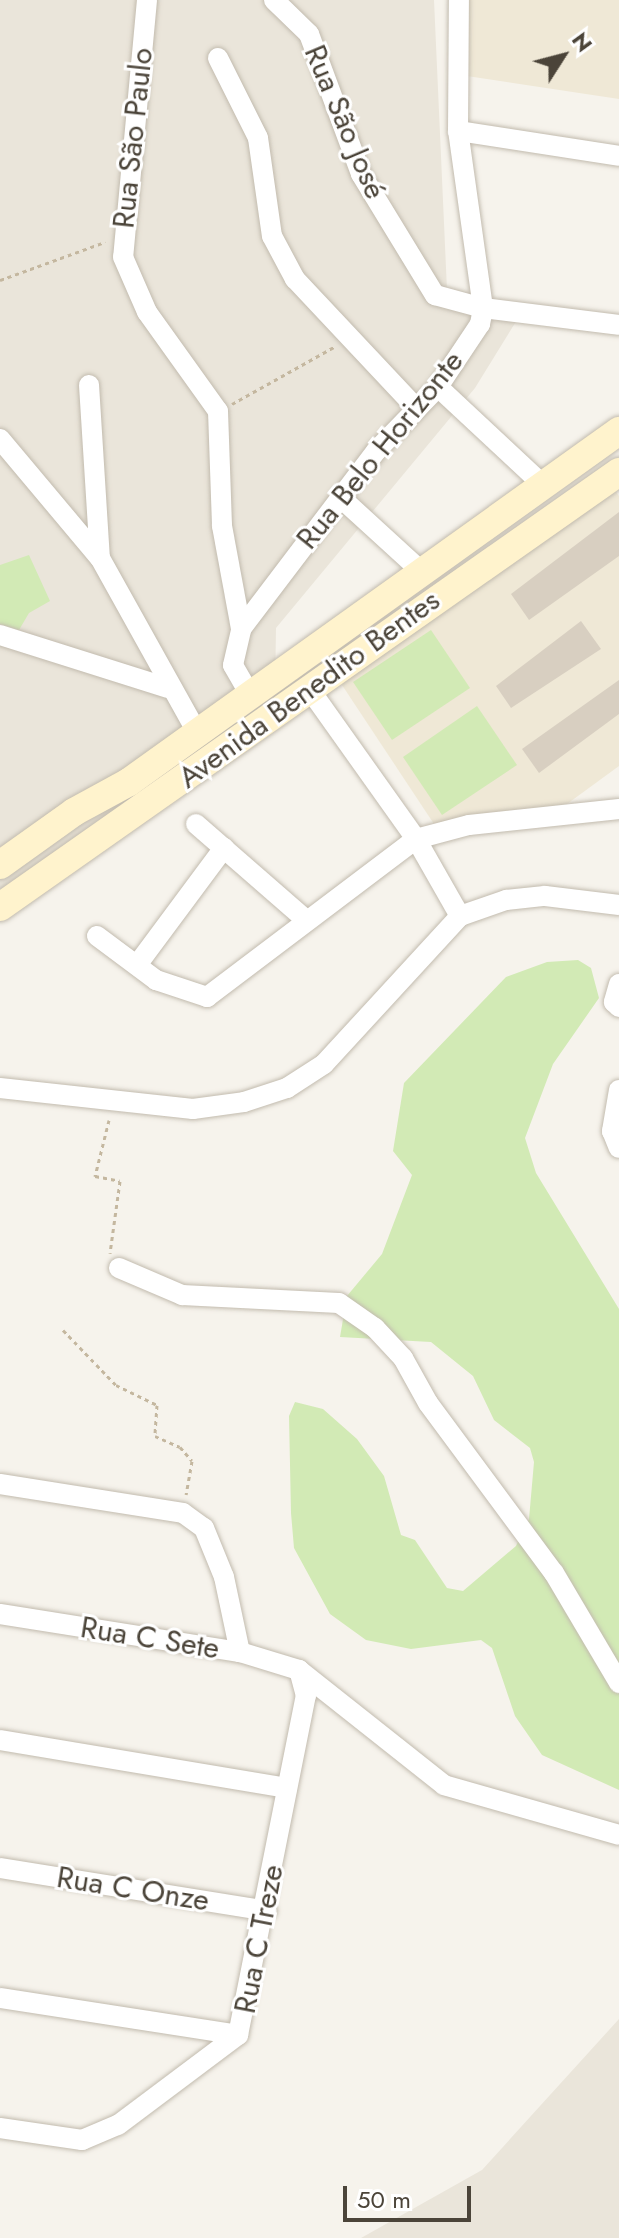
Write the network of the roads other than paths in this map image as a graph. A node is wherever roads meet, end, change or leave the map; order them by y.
1 (147, 0) edge
2 (274, 0) edge
3 (459, 0) edge
4 (218, 58) dead end
5 (458, 131) junction
6 (619, 156) edge
7 (483, 308) junction
8 (619, 325) edge
9 (89, 385) dead end
10 (438, 387) junction
11 (416, 408) junction
12 (619, 431) edge
13 (0, 439) edge
14 (619, 472) edge
15 (543, 485) junction
16 (340, 497) junction
17 (100, 558) junction
18 (420, 570) junction
19 (241, 629) junction
20 (1, 640) edge
21 (308, 687) junction
22 (168, 688) junction
23 (249, 693) junction
24 (197, 732) junction
25 (129, 782) junction
26 (146, 805) junction
27 (619, 809) edge
28 (196, 824) dead end
29 (416, 839) junction
30 (224, 848) junction
31 (0, 865) edge
32 (619, 905) edge
33 (0, 907) edge
34 (460, 916) junction
35 (306, 920) junction
36 (97, 936) dead end
37 (137, 965) junction
38 (619, 984) edge
39 (619, 1007) edge
40 (0, 1088) edge
41 (619, 1090) edge
42 (619, 1148) edge
43 (119, 1268) road end
44 (0, 1484) edge
45 (0, 1614) edge
46 (240, 1652) junction
47 (299, 1670) junction
48 (619, 1683) edge
49 (0, 1740) edge
50 (287, 1788) junction
51 (619, 1835) edge
52 (0, 1868) edge
53 (267, 1911) junction
54 (0, 1998) edge
55 (238, 2035) junction
56 (0, 2128) edge

1 - 19 street, Rua São Paulo
2 - 7 street, Rua São José
3 - 5 street
4 - 11 street
5 - 6 street
5 - 7 street
7 - 8 street, Rua São José
7 - 10 street, Rua Belo Horizonte
9 - 17 street
10 - 11 street, Rua Belo Horizonte
10 - 15 street
11 - 16 street, Rua Belo Horizonte
12 - 15 street, Avenida Benedito Bentes
13 - 17 street
14 - 21 street, Avenida Benedito Bentes
15 - 18 street, Avenida Benedito Bentes
16 - 18 street
16 - 19 street, Rua Belo Horizonte
17 - 22 street
18 - 23 street, Avenida Benedito Bentes
19 - 23 street, Rua Belo Horizonte
20 - 22 street
21 - 26 street, Avenida Benedito Bentes
21 - 29 street
22 - 24 street
23 - 24 street, Avenida Benedito Bentes
24 - 25 street, Avenida Benedito Bentes
25 - 26 street
25 - 31 street, Avenida Benedito Bentes
26 - 33 street, Avenida Benedito Bentes
27 - 29 street
28 - 30 street
29 - 34 street
29 - 35 street
30 - 35 street
30 - 37 street
32 - 34 street
34 - 40 street
35 - 37 street
36 - 37 street
38 - 39 street
41 - 42 street
43 - 48 street
44 - 46 street
45 - 46 street, Rua C Sete
46 - 47 street, Rua C Sete
47 - 50 street, Rua C Treze
47 - 51 street
49 - 50 street
50 - 53 street, Rua C Treze
52 - 53 street, Rua C Onze
53 - 55 street, Rua C Treze
54 - 55 street
55 - 56 street, Rua C Treze

